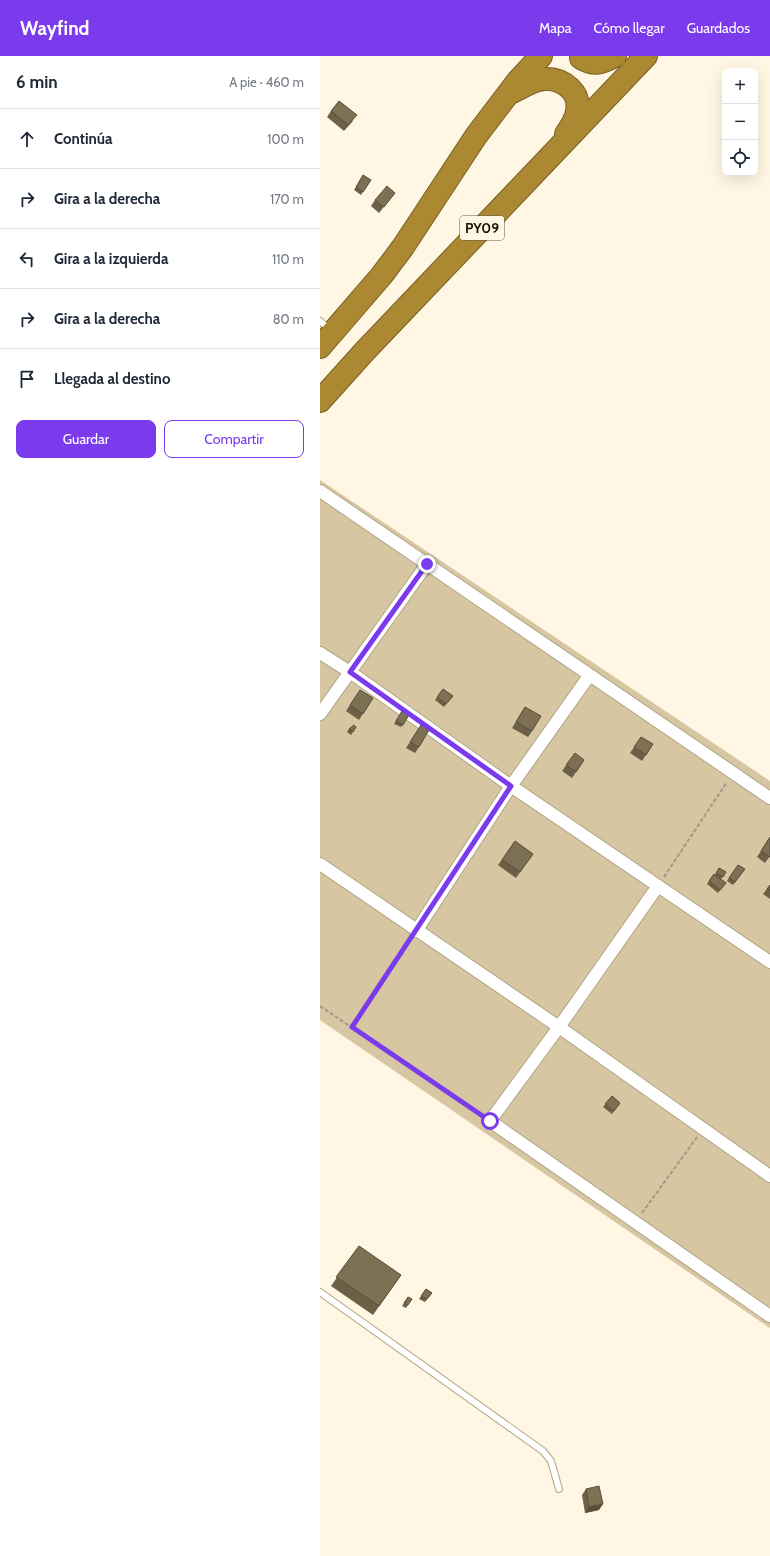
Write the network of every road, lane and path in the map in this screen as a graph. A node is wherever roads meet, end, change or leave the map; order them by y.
1 (541, 56) edge
2 (581, 56) edge
3 (615, 56) edge
4 (646, 56) edge
5 (508, 94) junction
6 (556, 150) junction
7 (324, 333) edge
8 (320, 401) edge
9 (320, 491) edge
10 (427, 564) junction
11 (320, 653) edge
12 (350, 672) junction
13 (590, 676) junction
14 (320, 714) edge
15 (732, 773) junction
16 (511, 786) junction
17 (770, 798) edge
18 (320, 864) edge
19 (658, 886) junction
20 (416, 931) junction
21 (770, 962) edge
22 (320, 1006) edge
23 (352, 1027) junction
24 (559, 1027) junction
25 (490, 1121) junction
26 (703, 1128) junction
27 (770, 1176) edge
28 (636, 1222) junction
29 (320, 1292) edge
30 (770, 1316) edge
31 (559, 1490) dead end

1 - 5 highway
2 - 3 highway
4 - 6 highway, PY09
5 - 6 highway
5 - 7 highway
6 - 8 highway, PY09
9 - 10 street
10 - 12 street
10 - 13 street
11 - 12 street
12 - 14 street
12 - 16 street
13 - 15 street
13 - 16 street
15 - 17 street
15 - 19 path
16 - 19 street
16 - 20 street
18 - 20 street
19 - 21 street
19 - 24 street
20 - 23 path
20 - 24 street
22 - 23 path
23 - 25 path
24 - 25 street
24 - 26 street
25 - 28 street
26 - 27 street
26 - 28 path
28 - 30 street
29 - 31 lane

